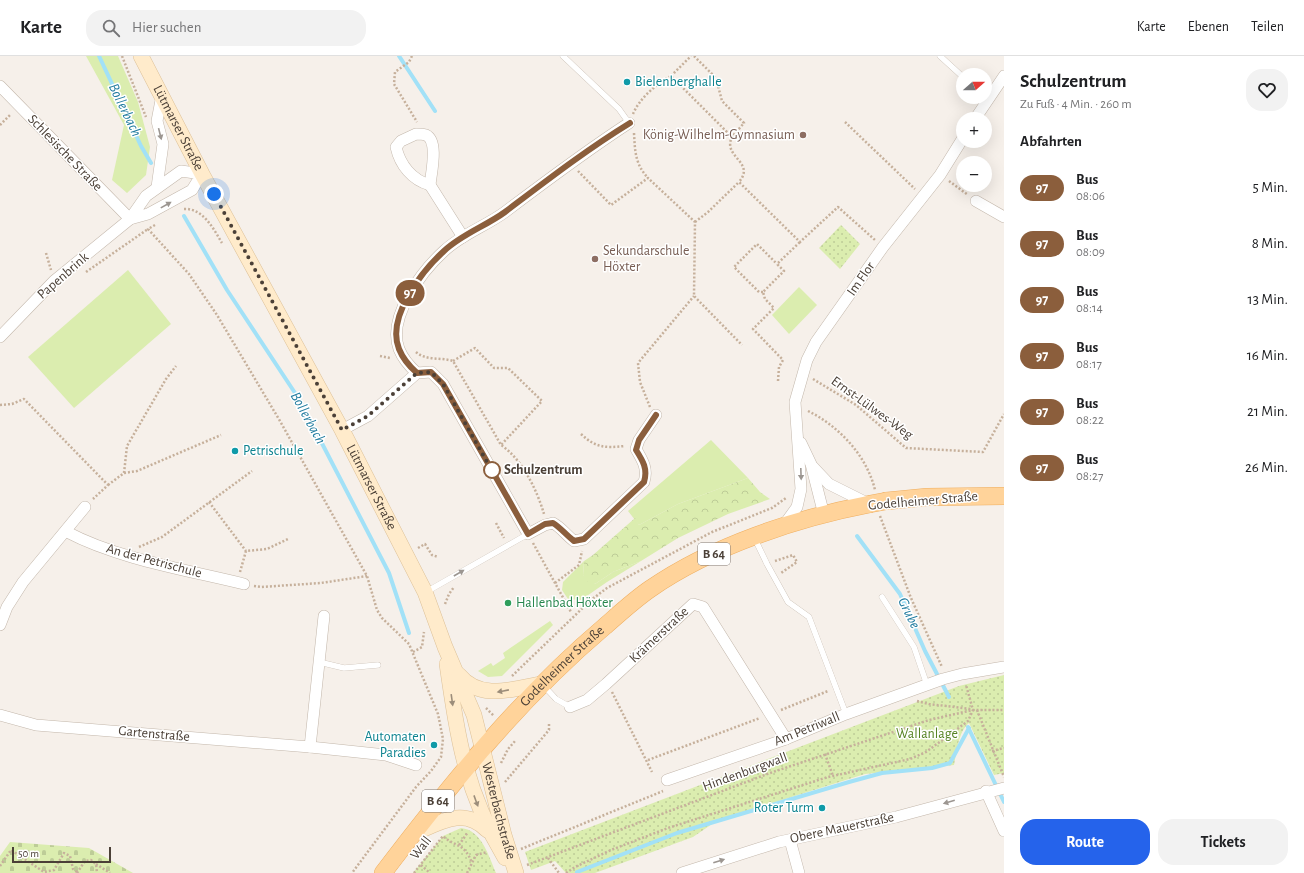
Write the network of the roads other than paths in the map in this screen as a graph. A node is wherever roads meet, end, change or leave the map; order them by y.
1 (141, 56) edge
2 (563, 56) edge
3 (940, 56) edge
4 (956, 71) edge
5 (1004, 76) edge
6 (0, 86) edge
7 (992, 90) edge
8 (162, 95) junction
9 (632, 127) joint
10 (957, 148) edge
11 (202, 174) junction
12 (430, 185) junction
13 (157, 187) junction
14 (976, 201) road end
15 (1004, 217) edge
16 (130, 220) junction
17 (463, 237) junction
18 (0, 337) edge
19 (417, 373) junction
20 (656, 415) road end
21 (342, 430) junction
22 (797, 435) junction
23 (811, 464) junction
24 (1004, 496) edge
25 (878, 503) junction
26 (85, 507) road end
27 (824, 515) junction
28 (782, 527) junction
29 (66, 532) junction
30 (754, 537) junction
31 (530, 538) junction
32 (240, 583) road end
33 (425, 592) junction
34 (882, 597) dead end
35 (324, 616) dead end
36 (0, 625) edge
37 (445, 647) junction
38 (318, 662) junction
39 (378, 665) dead end
40 (1004, 667) edge
41 (457, 672) junction
42 (939, 681) junction
43 (541, 684) junction
44 (570, 707) joint
45 (846, 714) junction
46 (0, 715) edge
47 (786, 739) junction
48 (310, 747) junction
49 (483, 749) junction
50 (416, 764) dead end
51 (465, 769) junction
52 (667, 780) road end
53 (998, 789) edge
54 (451, 818) joint
55 (1004, 831) edge
56 (490, 832) junction
57 (413, 834) junction
58 (790, 840) junction
59 (519, 871) edge
60 (383, 873) edge
61 (682, 873) edge
62 (799, 873) edge

1 - 8 main road, Lütmarser Straße
2 - 9 lane
3 - 4 lane
5 - 7 street
6 - 16 street, Schlesische Straße
8 - 11 main road, Lütmarser Straße
8 -> 13 street
9 - 17 street
10 - 22 street, Im Flor
11 - 13 street, Papenbrink
16 -> 11 street, Papenbrink
11 - 21 main road, Lütmarser Straße
12 - 12 street
12 - 17 street
13 - 16 street, Papenbrink
14 - 15 street
16 - 18 street, Papenbrink
17 - 19 street
19 - 21 street
19 - 31 street
20 - 31 street
21 - 33 main road, Lütmarser Straße
22 - 23 street, Im Flor
22 -> 28 street, Im Flor
23 - 25 street, Im Flor
23 - 27 street, Im Flor
24 - 25 main road, Godelheimer Straße / B 64
25 - 27 main road, Godelheimer Straße / B 64
26 - 29 street
27 - 28 main road, Godelheimer Straße / B 64
28 - 30 main road, Godelheimer Straße / B 64
29 - 32 street, An der Petrischule
29 - 36 street
30 - 43 main road, Godelheimer Straße / B 64
30 - 45 lane
33 -> 31 lane
33 - 37 main road, Lütmarser Straße
34 - 42 lane
35 - 38 street
37 - 41 main road, Lütmarser Straße
37 -> 51 main road, Lütmarser Straße
38 - 39 lane
38 - 48 street
40 - 42 street, Am Petriwall
43 -> 41 main road
41 - 49 main road, Lütmarser Straße
42 - 45 street, Am Petriwall
43 - 44 lane
43 - 49 main road, Godelheimer Straße / B 64
44 - 47 street, Krämerstraße
45 - 47 street, Am Petriwall
46 - 48 street, Gartenstraße
47 - 52 street, Am Petriwall
48 - 50 street, Gartenstraße
49 - 51 main road, Godelheimer Straße / B 64
49 - 59 main road, Westerbachstraße
51 -> 56 main road, Westerbachstraße
51 - 57 main road, Godelheimer Straße / B 64
53 - 55 street
53 -> 58 street, Obere Mauerstraße
54 - 56 main road, Westerbachstraße
54 - 57 main road, Godelheimer Straße
56 - 59 main road, Westerbachstraße
57 - 60 main road, Godelheimer Straße / B 64
61 -> 58 street, Obere Mauerstraße
58 - 62 street

